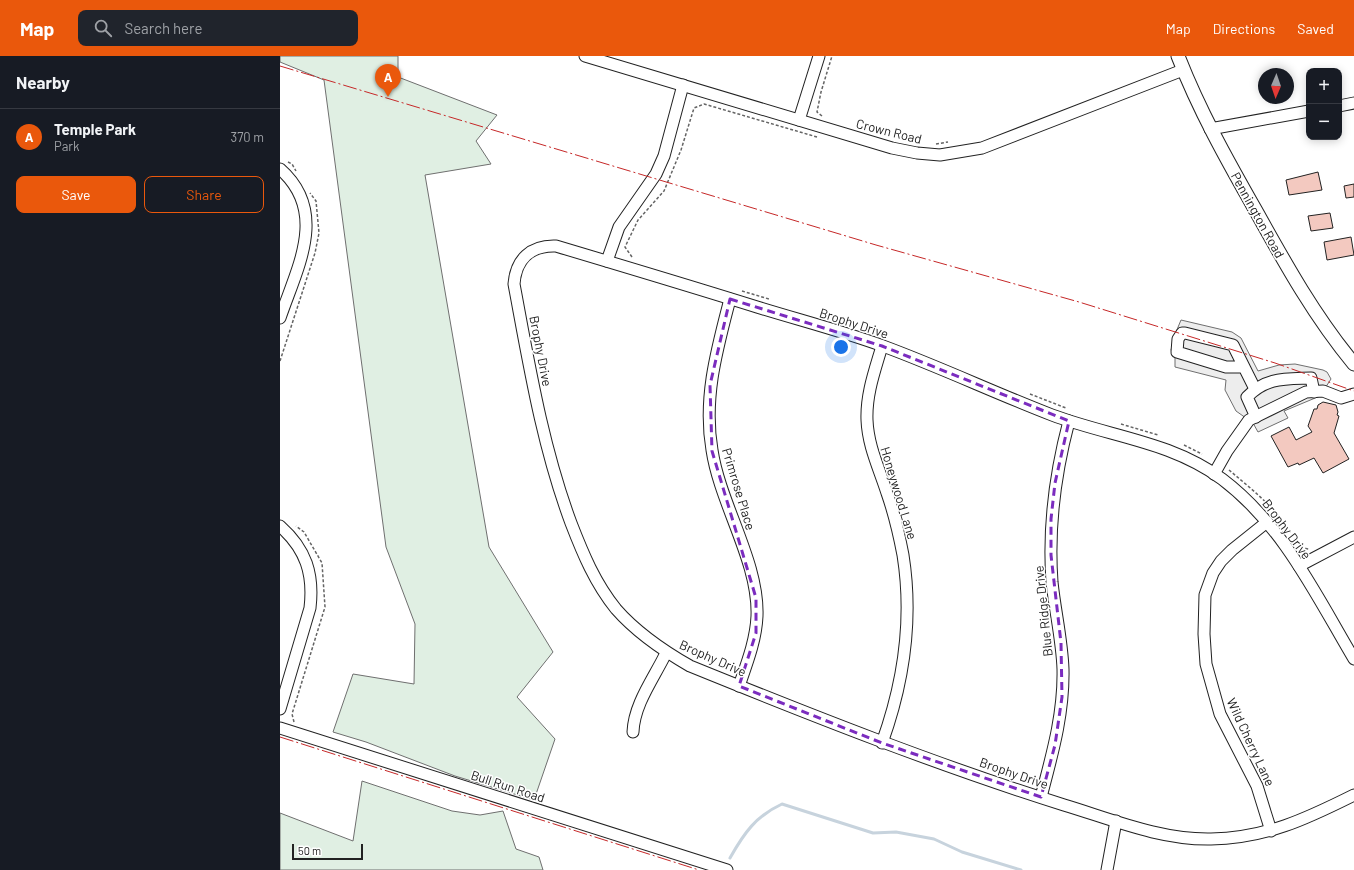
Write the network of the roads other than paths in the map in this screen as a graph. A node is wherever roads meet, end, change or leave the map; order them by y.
1 (585, 56) edge
2 (819, 56) edge
3 (1178, 56) edge
4 (618, 61) edge
5 (1183, 70) junction
6 (683, 85) junction
7 (1354, 103) edge
8 (1342, 105) edge
9 (1306, 112) edge
10 (799, 120) junction
11 (1210, 129) junction
12 (280, 169) edge
13 (607, 261) junction
14 (730, 299) junction
15 (280, 318) edge
16 (882, 346) junction
17 (1354, 364) edge
18 (1243, 367) junction
19 (1255, 389) junction
20 (1314, 392) junction
21 (1354, 394) edge
22 (1256, 416) junction
23 (1069, 420) junction
24 (1217, 469) junction
25 (1267, 522) junction
26 (280, 526) edge
27 (1354, 538) edge
28 (1299, 566) junction
29 (666, 653) junction
30 (1354, 659) edge
31 (739, 686) junction
32 (280, 709) edge
33 (280, 728) edge
34 (633, 732) dead end
35 (882, 743) junction
36 (1354, 795) edge
37 (1041, 798) junction
38 (1116, 821) junction
39 (1271, 831) junction
40 (728, 870) edge
41 (1107, 870) edge

1 - 4 street, Crown Road
2 - 10 street
3 - 5 main road, Pennington Road
4 - 6 street, Crown Road
5 - 10 street, Crown Road
5 - 11 main road, Pennington Road
6 - 10 street, Crown Road
6 - 13 street
7 - 8 street
9 - 11 street
11 - 17 main road, Pennington Road
12 - 15 street
13 - 14 street, Brophy Drive
13 - 29 street, Brophy Drive
14 - 16 street, Brophy Drive
14 - 31 street, Primrose Place
16 - 23 street, Brophy Drive
16 - 35 street, Honeywood Lane
18 - 18 street
18 - 19 street
19 - 20 street
19 - 22 street
20 - 21 street
20 - 22 street
22 - 24 street
23 - 24 street, Brophy Drive
23 - 37 street, Blue Ridge Drive
24 - 25 street, Brophy Drive
25 - 28 street, Brophy Drive
25 - 39 street, Wild Cherry Lane
26 - 32 street
27 - 28 street
28 - 30 street, Brophy Drive
29 - 31 street, Brophy Drive
29 - 34 street
31 - 35 street, Brophy Drive
33 - 40 street, Bull Run Road
35 - 37 street, Brophy Drive
36 - 39 street, Brophy Drive
37 - 38 street, Brophy Drive
38 - 39 street, Brophy Drive
38 - 41 street

